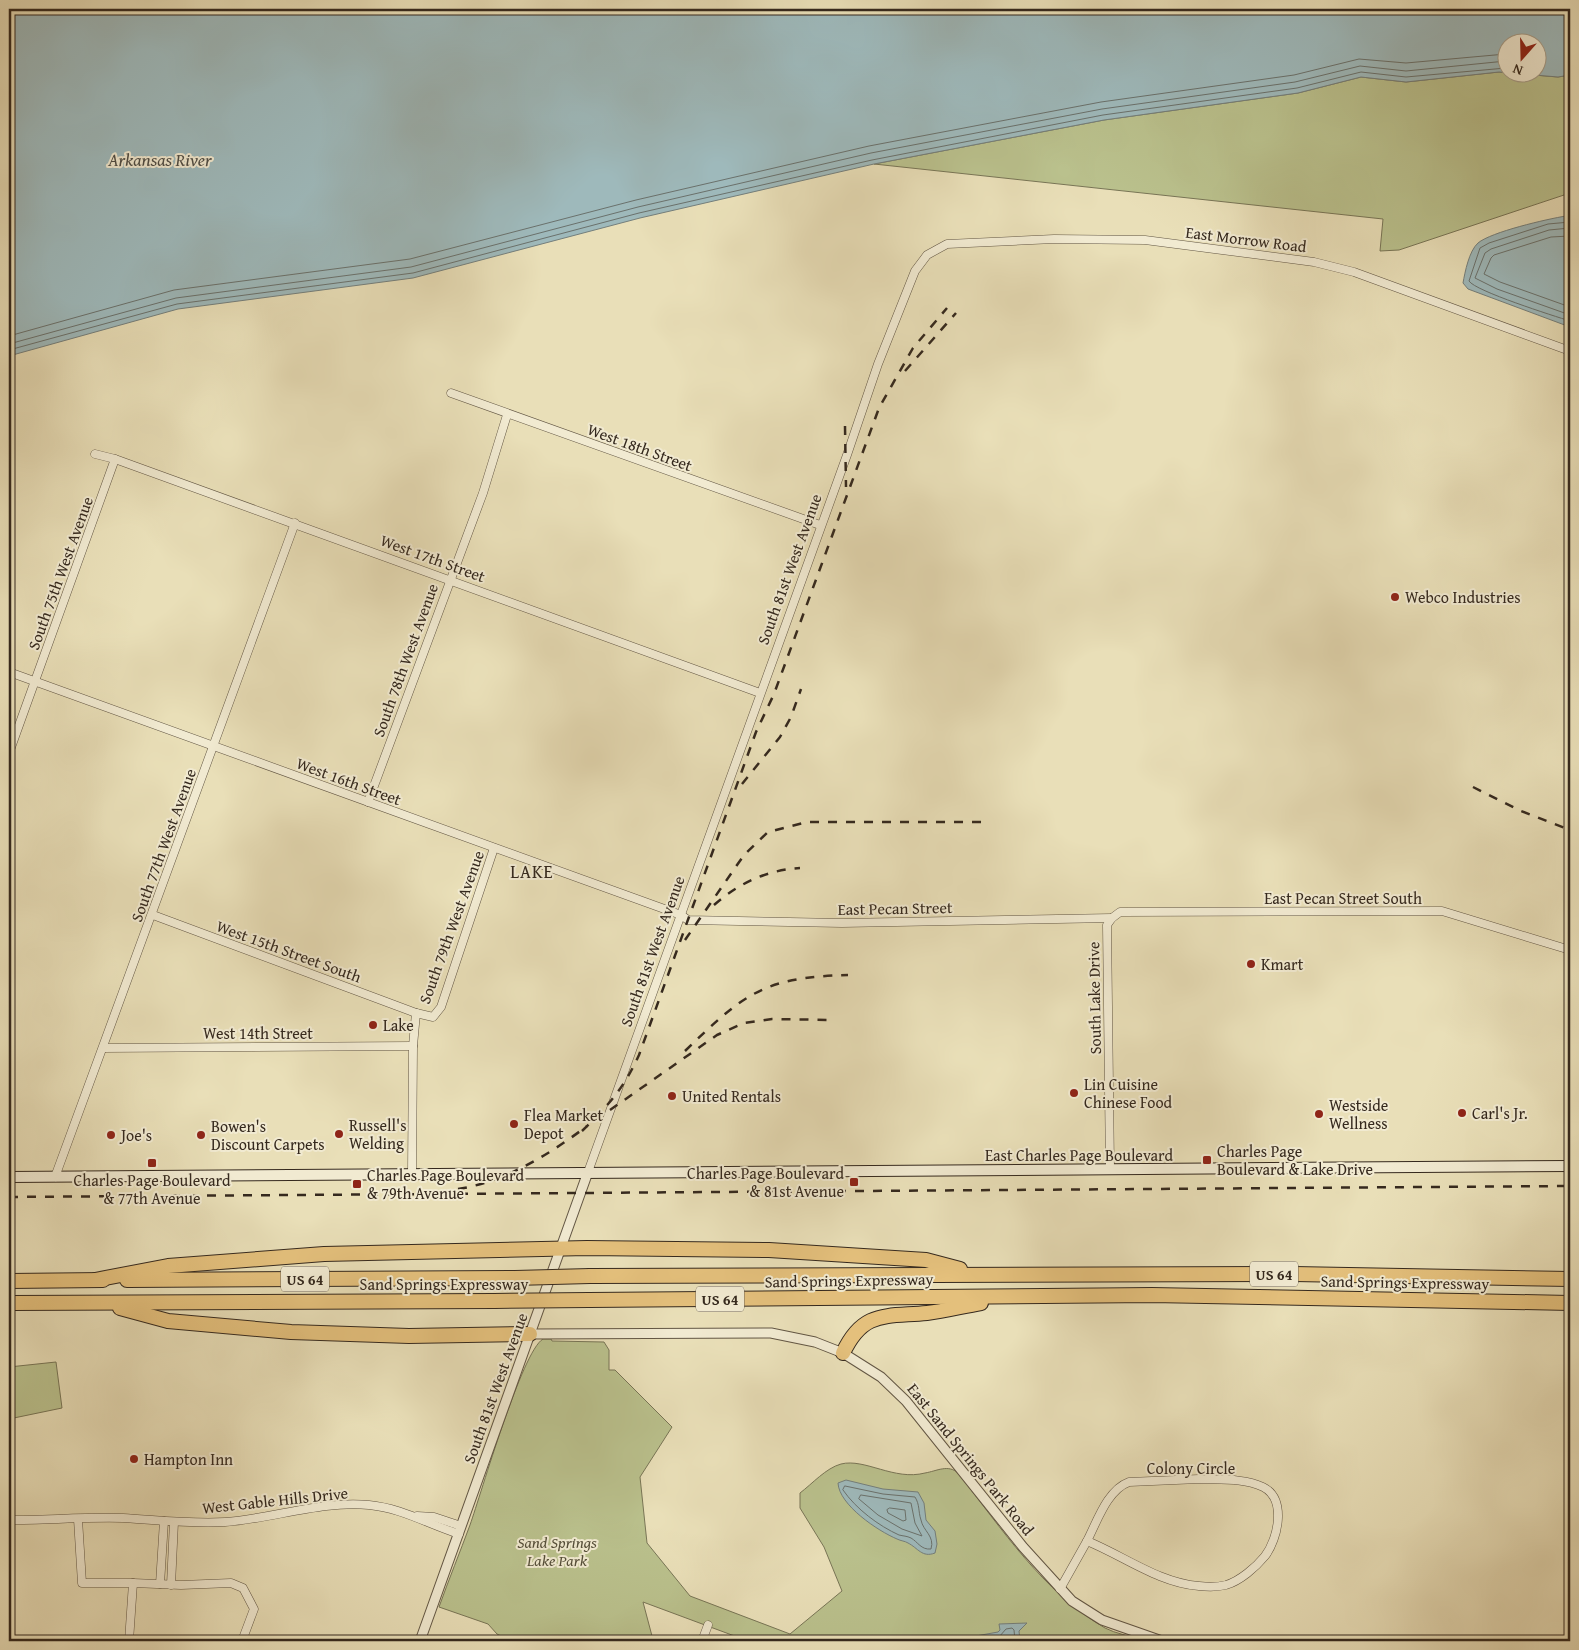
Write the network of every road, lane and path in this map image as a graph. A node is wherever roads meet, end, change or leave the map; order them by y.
1 (915, 271) joint
2 (1570, 351) edge
3 (451, 393) dead end
4 (507, 415) junction
5 (95, 454) dead end
6 (115, 459) junction
7 (295, 523) junction
8 (820, 525) junction
9 (450, 579) junction
10 (9, 672) edge
11 (35, 682) junction
12 (760, 692) junction
13 (213, 745) junction
14 (9, 753) edge
15 (368, 802) junction
16 (494, 848) junction
17 (681, 915) junction
18 (153, 916) junction
19 (1112, 918) junction
20 (1570, 950) edge
21 (416, 1013) junction
22 (413, 1046) junction
23 (103, 1048) junction
24 (1570, 1166) edge
25 (1110, 1170) junction
26 (588, 1172) junction
27 (412, 1174) junction
28 (9, 1177) edge
29 (56, 1177) junction
30 (562, 1249) junction
31 (978, 1274) junction
32 (1570, 1279) edge
33 (95, 1280) junction
34 (9, 1281) edge
35 (1016, 1296) junction
36 (102, 1303) junction
37 (1570, 1303) edge
38 (9, 1304) edge
39 (530, 1334) junction
40 (843, 1353) junction
41 (78, 1519) junction
42 (9, 1520) edge
43 (164, 1521) junction
44 (174, 1522) junction
45 (460, 1530) junction
46 (1087, 1541) junction
47 (134, 1582) junction
48 (160, 1584) junction
49 (171, 1585) junction
50 (1060, 1589) junction
51 (708, 1625) dead end
52 (129, 1641) edge
53 (242, 1641) edge
54 (420, 1641) edge
55 (702, 1641) edge
56 (1162, 1641) edge

1 - 2 street, East Morrow Road
1 - 8 street, South 81st West Avenue
3 - 4 street, West 18th Street
4 - 8 street, West 18th Street
4 - 9 street, South 78th West Avenue
5 - 6 street, West 17th Street
6 - 7 street, West 17th Street
6 - 11 street, South 75th West Avenue
7 - 9 street, West 17th Street
7 - 13 street, South 77th West Avenue
8 - 12 street, South 81st West Avenue
9 - 12 street, West 17th Street
9 - 15 street, South 78th West Avenue
10 - 11 street, West 16th Street
11 - 13 street, West 16th Street
11 - 14 street, South 75th West Avenue
12 - 17 street, South 81st West Avenue
13 - 15 street, West 16th Street
13 - 18 street, South 77th West Avenue
15 - 16 street, West 16th Street
16 - 17 street, West 16th Street
16 - 21 street, South 79th West Avenue
17 - 19 street, East Pecan Street
17 - 26 street, South 81st West Avenue
18 - 21 street, West 15th Street South
18 - 23 street, South 77th West Avenue
19 - 20 street, East Pecan Street South
19 - 25 street, South Lake Drive
21 - 22 street, South 79th West Avenue
22 - 23 street, West 14th Street
22 - 27 street, South 79th West Avenue
23 - 29 street, South 77th West Avenue
24 - 25 main road, East Charles Page Boulevard
25 - 26 main road, East Charles Page Boulevard
26 - 27 main road, East Charles Page Boulevard
26 - 30 street, South 81st West Avenue
27 - 29 main road, East Charles Page Boulevard
28 - 29 main road, East Charles Page Boulevard
30 - 31 highway
30 - 33 highway
30 - 39 street, South 81st West Avenue
31 - 32 highway, Sand Springs Expressway / US 64
31 - 33 highway, Sand Springs Expressway / US 64, bridge
33 - 34 highway, Sand Springs Expressway / US 64
35 - 36 highway, Sand Springs Expressway / US 64, bridge
35 - 37 highway, Sand Springs Expressway / US 64
35 - 40 highway
36 - 38 highway, Sand Springs Expressway / US 64
36 - 39 highway
39 - 40 street, East Sand Springs Park Road
39 - 45 street, South 81st West Avenue
40 - 50 street, East Sand Springs Park Road
41 - 42 street, West Gable Hills Drive
41 - 43 street, West Gable Hills Drive
41 - 47 street
43 - 44 street, West Gable Hills Drive
43 - 48 street
44 - 45 street, West Gable Hills Drive
44 - 49 street
45 - 54 street, South 81st West Avenue
46 - 46 street, Colony Circle
46 - 50 street, Colony Circle
47 - 48 street
47 - 52 street
48 - 49 street
49 - 53 street
50 - 56 street, East Sand Springs Park Road
51 - 55 street

